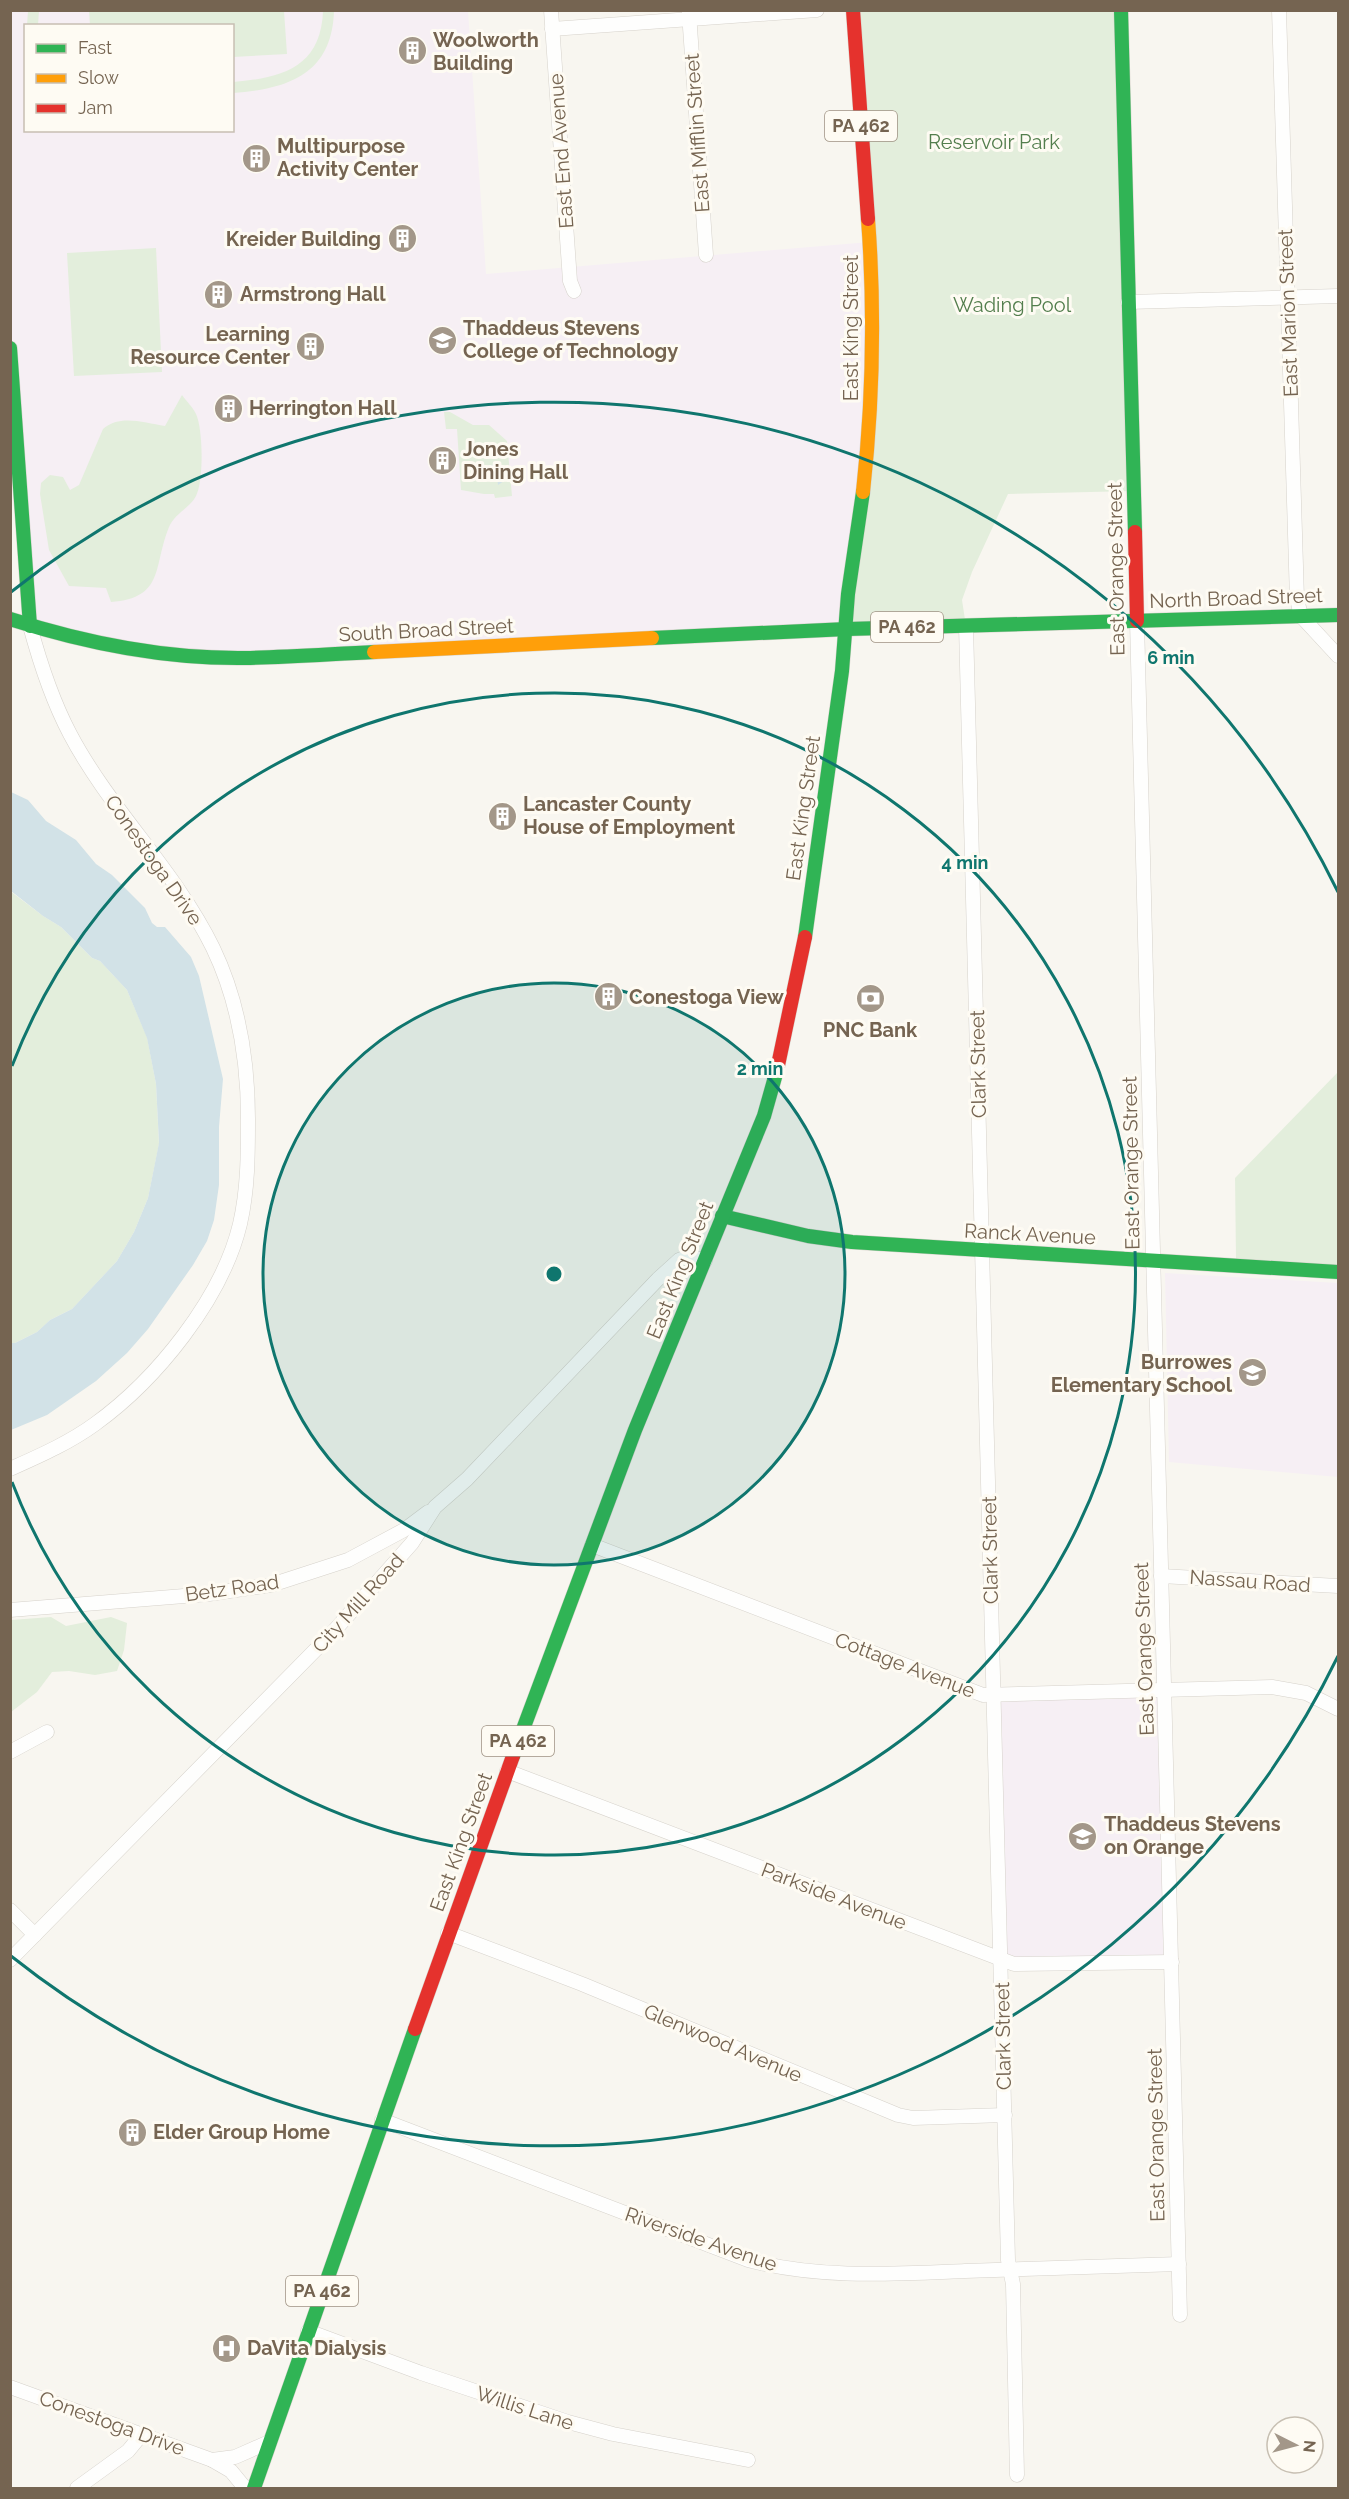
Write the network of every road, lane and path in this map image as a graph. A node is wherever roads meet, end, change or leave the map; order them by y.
1 (551, 10) edge
2 (818, 10) edge
3 (853, 10) edge
4 (1121, 10) edge
5 (1279, 10) edge
6 (689, 15) edge
7 (552, 29) junction
8 (706, 255) dead end
9 (574, 291) dead end
10 (1338, 296) edge
11 (1287, 297) junction
12 (1128, 302) junction
13 (10, 348) edge
14 (1338, 615) edge
15 (1301, 616) junction
16 (10, 619) edge
17 (1137, 621) junction
18 (30, 626) junction
19 (966, 626) junction
20 (847, 629) junction
21 (1338, 656) edge
22 (722, 1216) junction
23 (982, 1250) junction
24 (705, 1261) junction
25 (1153, 1261) junction
26 (1338, 1272) edge
27 (10, 1469) edge
28 (435, 1507) junction
29 (592, 1545) junction
30 (1161, 1576) junction
31 (1338, 1586) edge
32 (10, 1610) edge
33 (1164, 1690) junction
34 (994, 1695) junction
35 (1338, 1709) edge
36 (47, 1732) dead end
37 (10, 1752) edge
38 (507, 1771) junction
39 (10, 1910) edge
40 (448, 1933) junction
41 (35, 1935) junction
42 (10, 1959) edge
43 (1001, 1959) junction
44 (1172, 1962) junction
45 (1005, 2115) junction
46 (382, 2120) junction
47 (1179, 2264) junction
48 (1010, 2270) junction
49 (1180, 2315) dead end
50 (308, 2331) junction
51 (10, 2387) edge
52 (142, 2434) junction
53 (269, 2442) junction
54 (212, 2460) junction
55 (748, 2460) dead end
56 (1017, 2475) dead end
57 (77, 2488) edge
58 (245, 2488) edge
59 (254, 2488) edge

1 - 7 street, East End Avenue
2 - 6 street
3 - 20 main road, East King Street / PA 462
4 - 12 main road, East Orange Street
5 - 11 street, East Marion Street
6 - 7 street
6 - 8 street, East Mifflin Street
7 - 9 street, East End Avenue
10 - 11 street
11 - 12 street
11 - 15 street, East Marion Street
12 - 17 main road, East Orange Street
13 - 18 main road
14 - 15 main road, North Broad Street / PA 462
15 - 17 main road, North Broad Street / PA 462
15 - 21 street
16 - 18 main road, South Broad Street
17 - 19 main road, North Broad Street / PA 462
17 - 25 street, East Orange Street
18 - 20 main road, South Broad Street
18 - 27 street, Conestoga Drive
19 - 20 main road, North Broad Street / PA 462
19 - 23 street, Clark Street
20 - 22 main road, East King Street / PA 462
22 - 23 main road, Ranck Avenue
22 - 24 main road, East King Street / PA 462
23 - 25 main road, Ranck Avenue
23 - 34 street, Clark Street
24 - 28 street, City Mill Road
24 - 29 main road, East King Street / PA 462
25 - 26 main road, Ranck Avenue
25 - 30 street, East Orange Street
28 - 32 street, Betz Road
28 - 41 street, City Mill Road
29 - 34 street, Cottage Avenue
29 - 38 main road, East King Street / PA 462
30 - 31 street, Nassau Road
30 - 33 street, East Orange Street
33 - 34 street, Cottage Avenue
33 - 35 street, Cottage Avenue
33 - 44 street, East Orange Street
34 - 43 street, Clark Street
36 - 37 street
38 - 40 main road, East King Street / PA 462
38 - 43 street, Parkside Avenue
39 - 41 street
40 - 45 street, Glenwood Avenue
40 - 46 main road, East King Street / PA 462
41 - 42 street, City Mill Road
43 - 44 street, Parkside Avenue
43 - 45 street, Clark Street
44 - 47 street, East Orange Street
45 - 48 street, Clark Street
46 - 48 street, Riverside Avenue
46 - 50 main road, East King Street / PA 462
47 - 48 street, Riverside Avenue
47 - 49 street, East Orange Street
48 - 56 street, Clark Street
50 - 53 main road, East King Street / PA 462
50 - 55 street, Willis Lane
51 - 52 street, Conestoga Drive
52 - 54 street, Conestoga Drive
52 - 57 street
53 - 54 street
53 - 59 main road, East King Street / PA 462
54 - 58 street, Conestoga Drive

